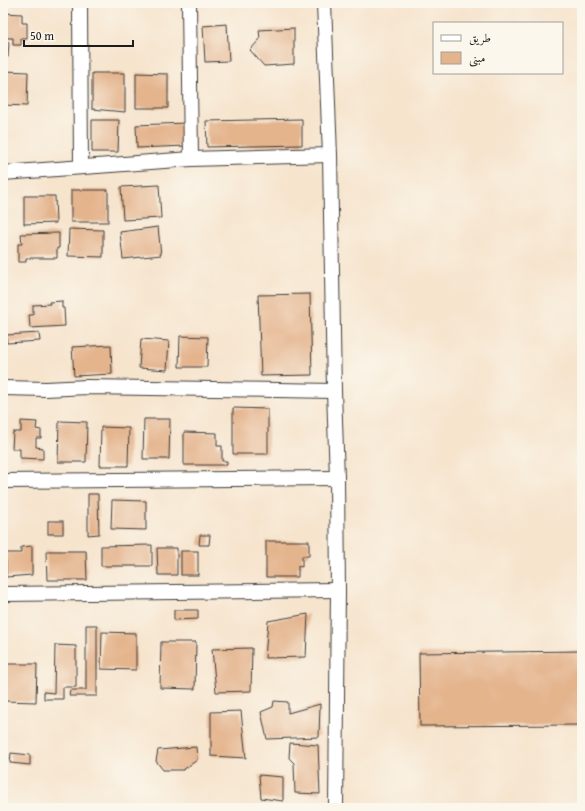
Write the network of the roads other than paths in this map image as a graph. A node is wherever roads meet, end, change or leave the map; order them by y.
1 (80, 3) edge
2 (189, 3) edge
3 (324, 3) edge
4 (330, 155) junction
5 (191, 159) junction
6 (81, 167) junction
7 (3, 173) edge
8 (3, 388) edge
9 (334, 391) junction
10 (337, 478) junction
11 (3, 481) edge
12 (338, 590) junction
13 (3, 594) edge
14 (336, 808) edge

1 - 6 street
2 - 5 street
3 - 4 street
4 - 5 street
4 - 9 street
5 - 6 street
6 - 7 street
8 - 9 street
9 - 10 street
10 - 11 street
10 - 12 street
12 - 13 street
12 - 14 street

